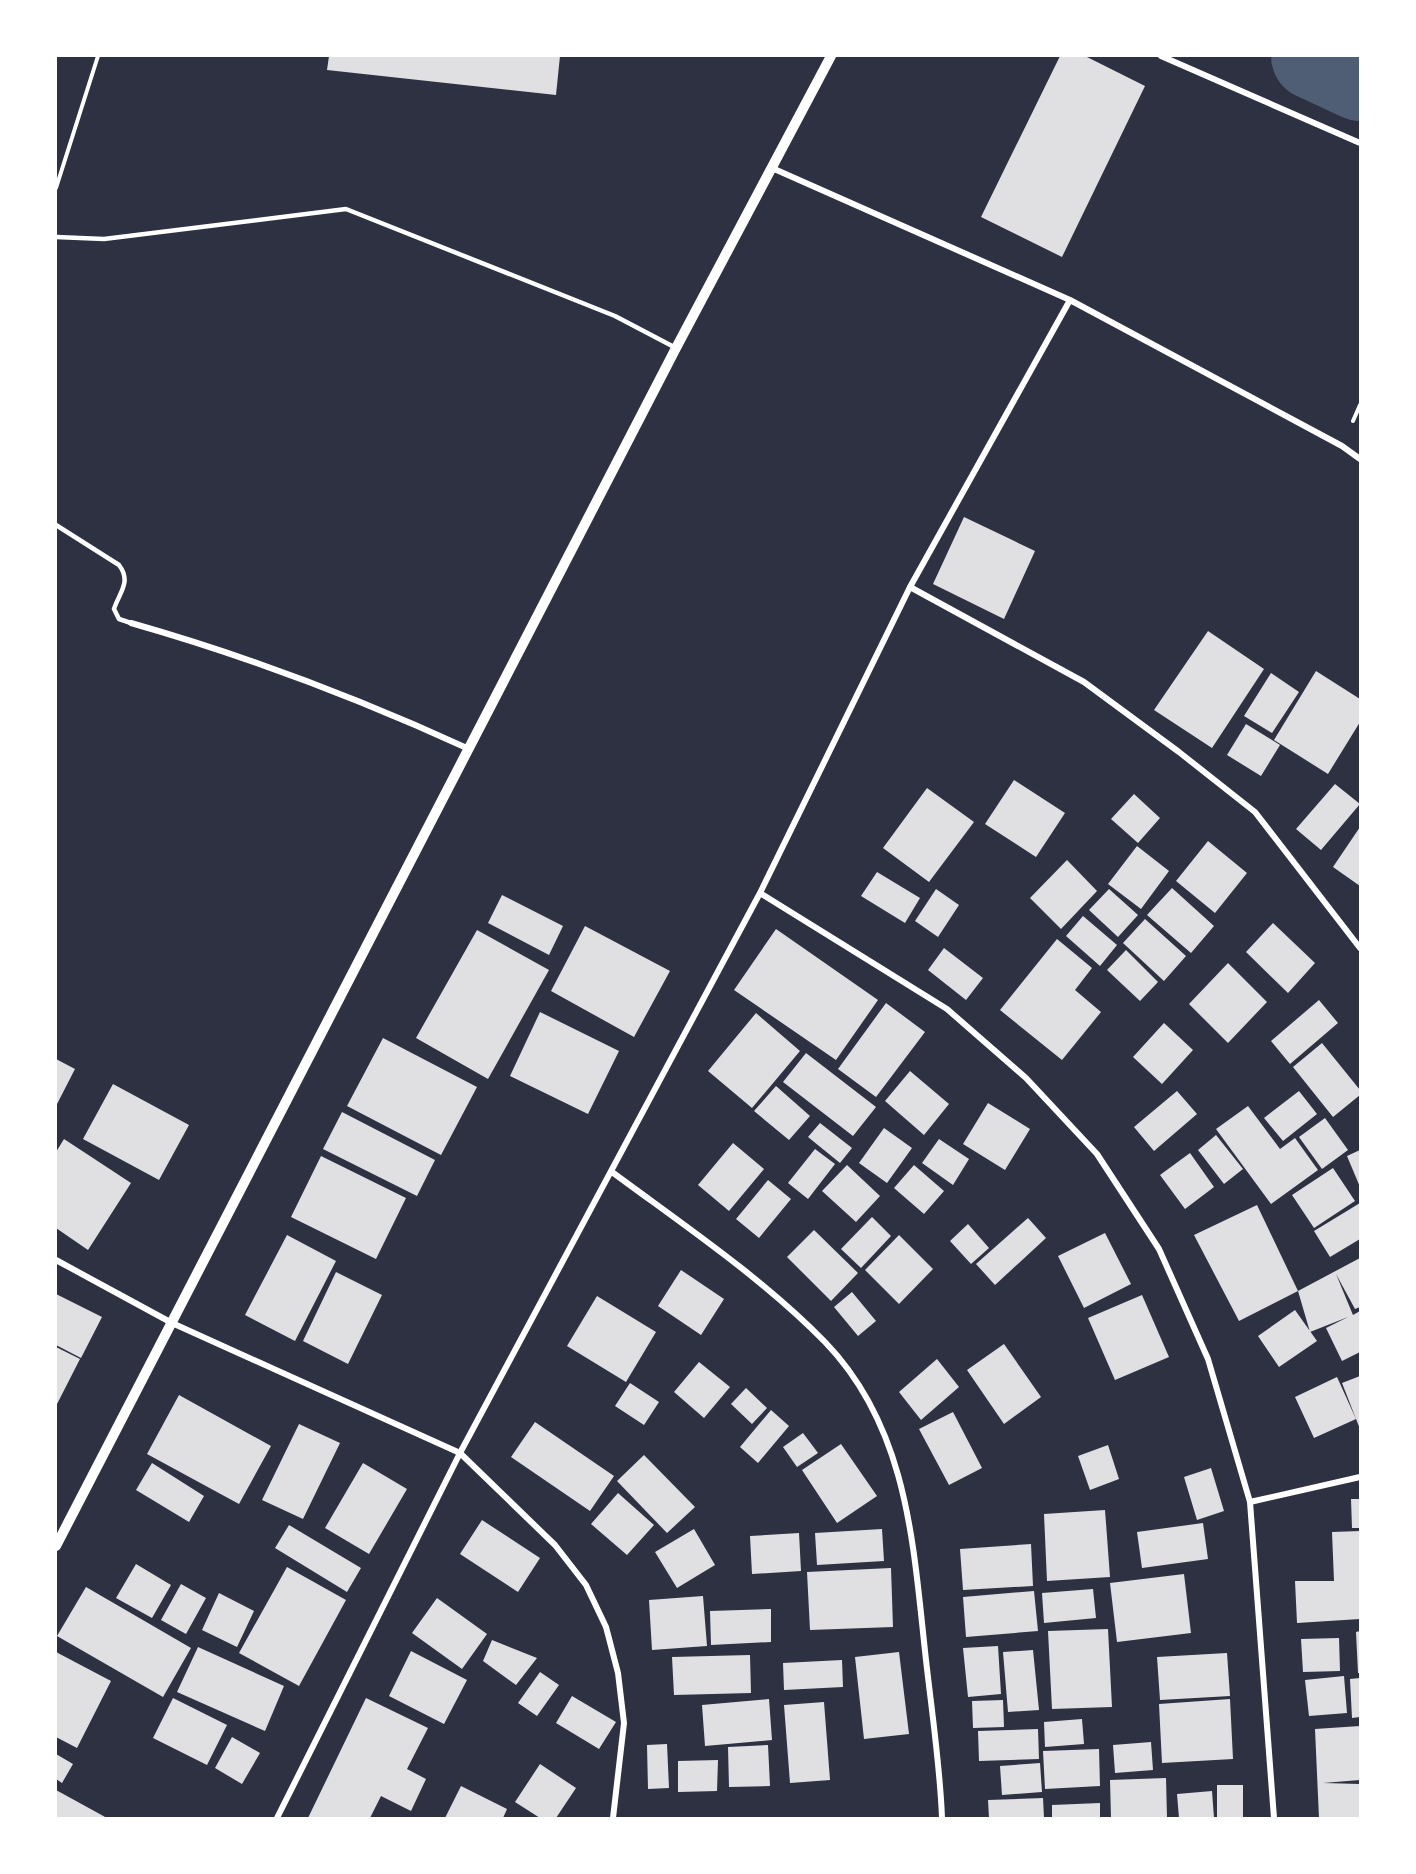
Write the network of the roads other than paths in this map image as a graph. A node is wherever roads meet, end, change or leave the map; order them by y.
1 (831, 56) edge
2 (1161, 56) edge
3 (1360, 143) edge
4 (772, 168) junction
5 (56, 237) edge
6 (1070, 300) junction
7 (676, 348) junction
8 (1360, 459) edge
9 (56, 525) edge
10 (910, 587) junction
11 (131, 623) joint
12 (470, 749) junction
13 (760, 893) junction
14 (1360, 948) edge
15 (612, 1172) junction
16 (56, 1260) edge
17 (172, 1323) junction
18 (460, 1453) junction
19 (1360, 1478) edge
20 (1250, 1502) junction
21 (56, 1546) edge
22 (277, 1818) edge
23 (614, 1818) edge
24 (942, 1818) edge
25 (1274, 1818) edge

1 - 4 street
2 - 3 street
4 - 6 street
4 - 7 street
5 - 7 lane
6 - 8 street
6 - 10 street
7 - 12 street
9 - 11 lane
10 - 13 street
10 - 14 street
11 - 12 street
12 - 17 street
13 - 15 street
13 - 20 street
15 - 18 street
15 - 24 street
16 - 17 street
17 - 18 street
17 - 21 street
18 - 22 street
18 - 23 street
19 - 20 street
20 - 25 street

